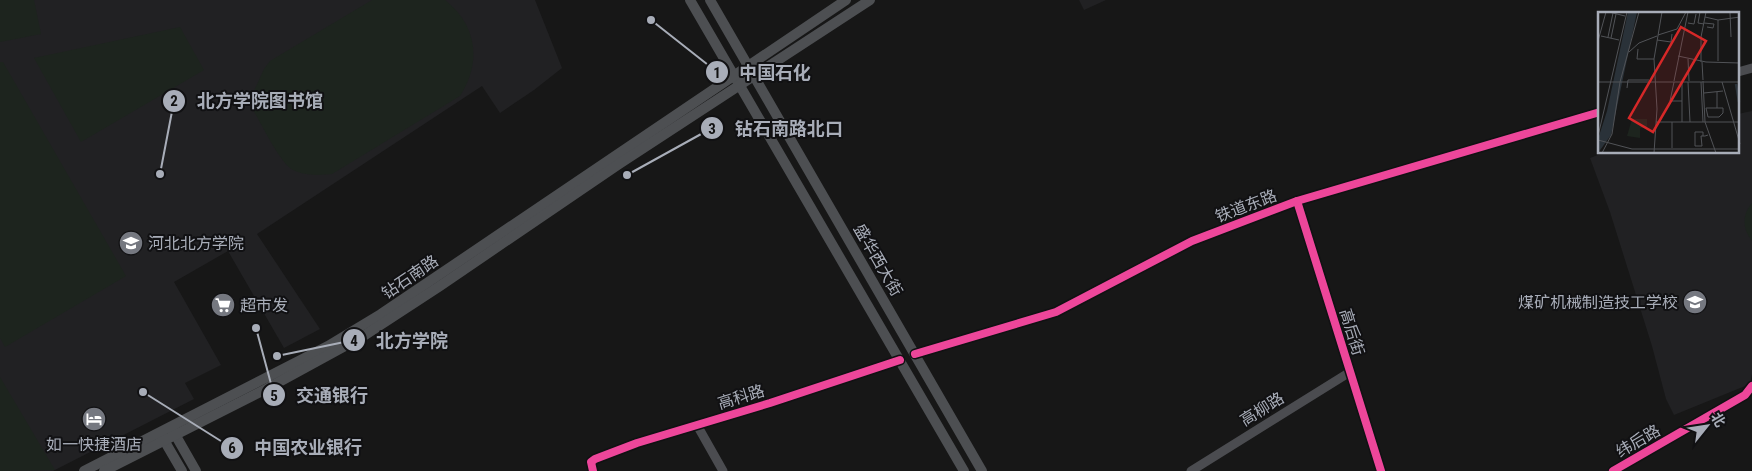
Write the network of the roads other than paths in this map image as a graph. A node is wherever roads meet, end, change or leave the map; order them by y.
1 (690, 0) edge
2 (710, 0) edge
3 (846, 0) edge
4 (870, 0) edge
5 (747, 65) junction
6 (733, 76) junction
7 (754, 76) junction
8 (739, 86) junction
9 (1598, 113) edge
10 (1297, 201) junction
11 (833, 212) junction
12 (819, 220) junction
13 (914, 354) junction
14 (900, 360) junction
15 (1350, 372) junction
16 (1752, 386) edge
17 (697, 425) junction
18 (173, 430) junction
19 (162, 436) junction
20 (592, 466) edge
21 (84, 471) edge
22 (104, 471) edge
23 (182, 471) edge
24 (196, 471) edge
25 (723, 471) edge
26 (964, 471) edge
27 (982, 471) edge
28 (1191, 471) edge
29 (1381, 471) edge
30 (1613, 471) edge

1 - 6 main road, 盛华西大街
2 - 5 main road, 盛华西大街
3 - 5 main road, 钻石南路
4 - 7 main road, 钻石南路
5 - 6 main road, 钻石南路
5 - 7 main road, 盛华西大街
6 - 8 main road, 盛华西大街
6 - 18 main road, 钻石南路
7 - 8 main road, 钻石南路
7 - 11 main road, 盛华西大街
8 - 12 main road, 盛华西大街
8 - 18 main road, 钻石南路
9 - 10 street, 铁道东路
10 - 13 street, 铁道东路
10 - 15 street, 高后街
11 - 12 main road
11 - 13 main road, 盛华西大街
12 - 14 main road, 盛华西大街
13 - 27 main road, 盛华西大街
14 - 17 street, 高科路
14 - 26 main road, 盛华西大街
15 - 28 street, 高柳路
15 - 29 street, 高后街
16 - 30 street, 纬后路
17 - 20 street, 高科路
17 - 25 street
18 - 19 main road, 钻石南路
18 - 24 main road
19 - 21 main road, 钻石南路
19 - 22 main road, 钻石南路
19 - 23 main road

